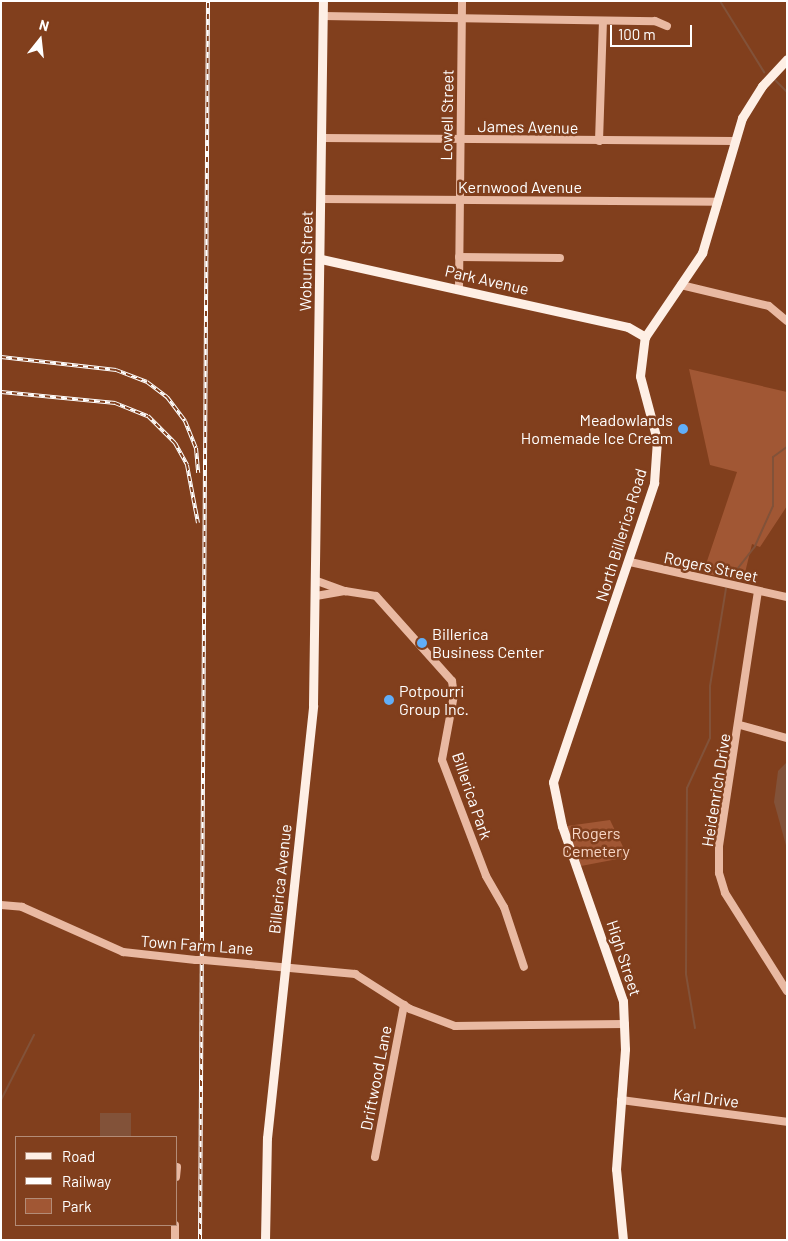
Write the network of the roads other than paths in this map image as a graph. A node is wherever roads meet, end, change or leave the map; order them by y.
1 (323, 1) edge
2 (462, 1) edge
3 (323, 16) junction
4 (462, 19) junction
5 (603, 20) junction
6 (667, 26) dead end
7 (787, 59) edge
8 (322, 138) junction
9 (461, 139) junction
10 (600, 141) junction
11 (734, 141) junction
12 (322, 199) junction
13 (460, 200) junction
14 (718, 202) junction
15 (459, 257) junction
16 (321, 258) junction
17 (560, 258) dead end
18 (681, 286) junction
19 (459, 289) junction
20 (787, 321) edge
21 (645, 336) junction
22 (318, 521) joint
23 (630, 562) junction
24 (317, 581) junction
25 (345, 591) junction
26 (758, 591) junction
27 (316, 596) junction
28 (787, 597) edge
29 (740, 725) junction
30 (787, 738) edge
31 (553, 782) joint
32 (1, 905) edge
33 (285, 965) junction
34 (524, 967) dead end
35 (787, 991) edge
36 (404, 1005) junction
37 (625, 1024) junction
38 (621, 1100) junction
39 (787, 1122) edge
40 (375, 1157) dead end
41 (175, 1226) edge
42 (175, 1240) edge
43 (265, 1240) edge
44 (623, 1240) edge

1 - 3 main road, Woburn Street
2 - 4 street, Lowell Street
3 - 4 street
3 - 8 main road, Woburn Street
4 - 5 street
4 - 9 street, Lowell Street
5 - 6 street
5 - 10 street
7 - 11 main road, North Billerica Road
8 - 9 street, James Avenue
8 - 12 main road, Woburn Street
9 - 10 street, James Avenue
9 - 13 street, Lowell Street
10 - 11 street, James Avenue
11 - 14 main road, North Billerica Road
12 - 13 street, Kernwood Avenue
12 - 16 main road, Woburn Street
13 - 14 street, Kernwood Avenue
13 - 15 street, Lowell Street
14 - 18 main road, North Billerica Road
15 - 17 street
15 - 19 street, Lowell Street
16 - 19 main road, Park Avenue
16 - 22 main road, Woburn Street
18 - 20 street
18 - 21 main road, North Billerica Road
19 - 21 main road, Park Avenue
21 - 23 main road, North Billerica Road
22 - 24 main road, Billerica Avenue
23 - 26 street, Rogers Street
23 - 31 main road, North Billerica Road
24 - 25 street, Billerica Park
24 - 27 main road, Billerica Avenue
25 - 27 street, Billerica Park
25 - 34 street, Billerica Park
26 - 28 street, Rogers Street
26 - 29 street, Heidenrich Drive
27 - 33 main road, Billerica Avenue
29 - 30 street, Heidenrich Drive
29 - 35 street, Heidenrich Drive
31 - 37 main road, High Street
32 - 33 street, Town Farm Lane
33 - 36 street, Town Farm Lane
33 - 43 main road, Billerica Avenue
36 - 37 street, Town Farm Lane
36 - 40 street, Driftwood Lane
37 - 38 main road, High Street
38 - 39 street, Karl Drive
38 - 44 main road, High Street
41 - 42 street

